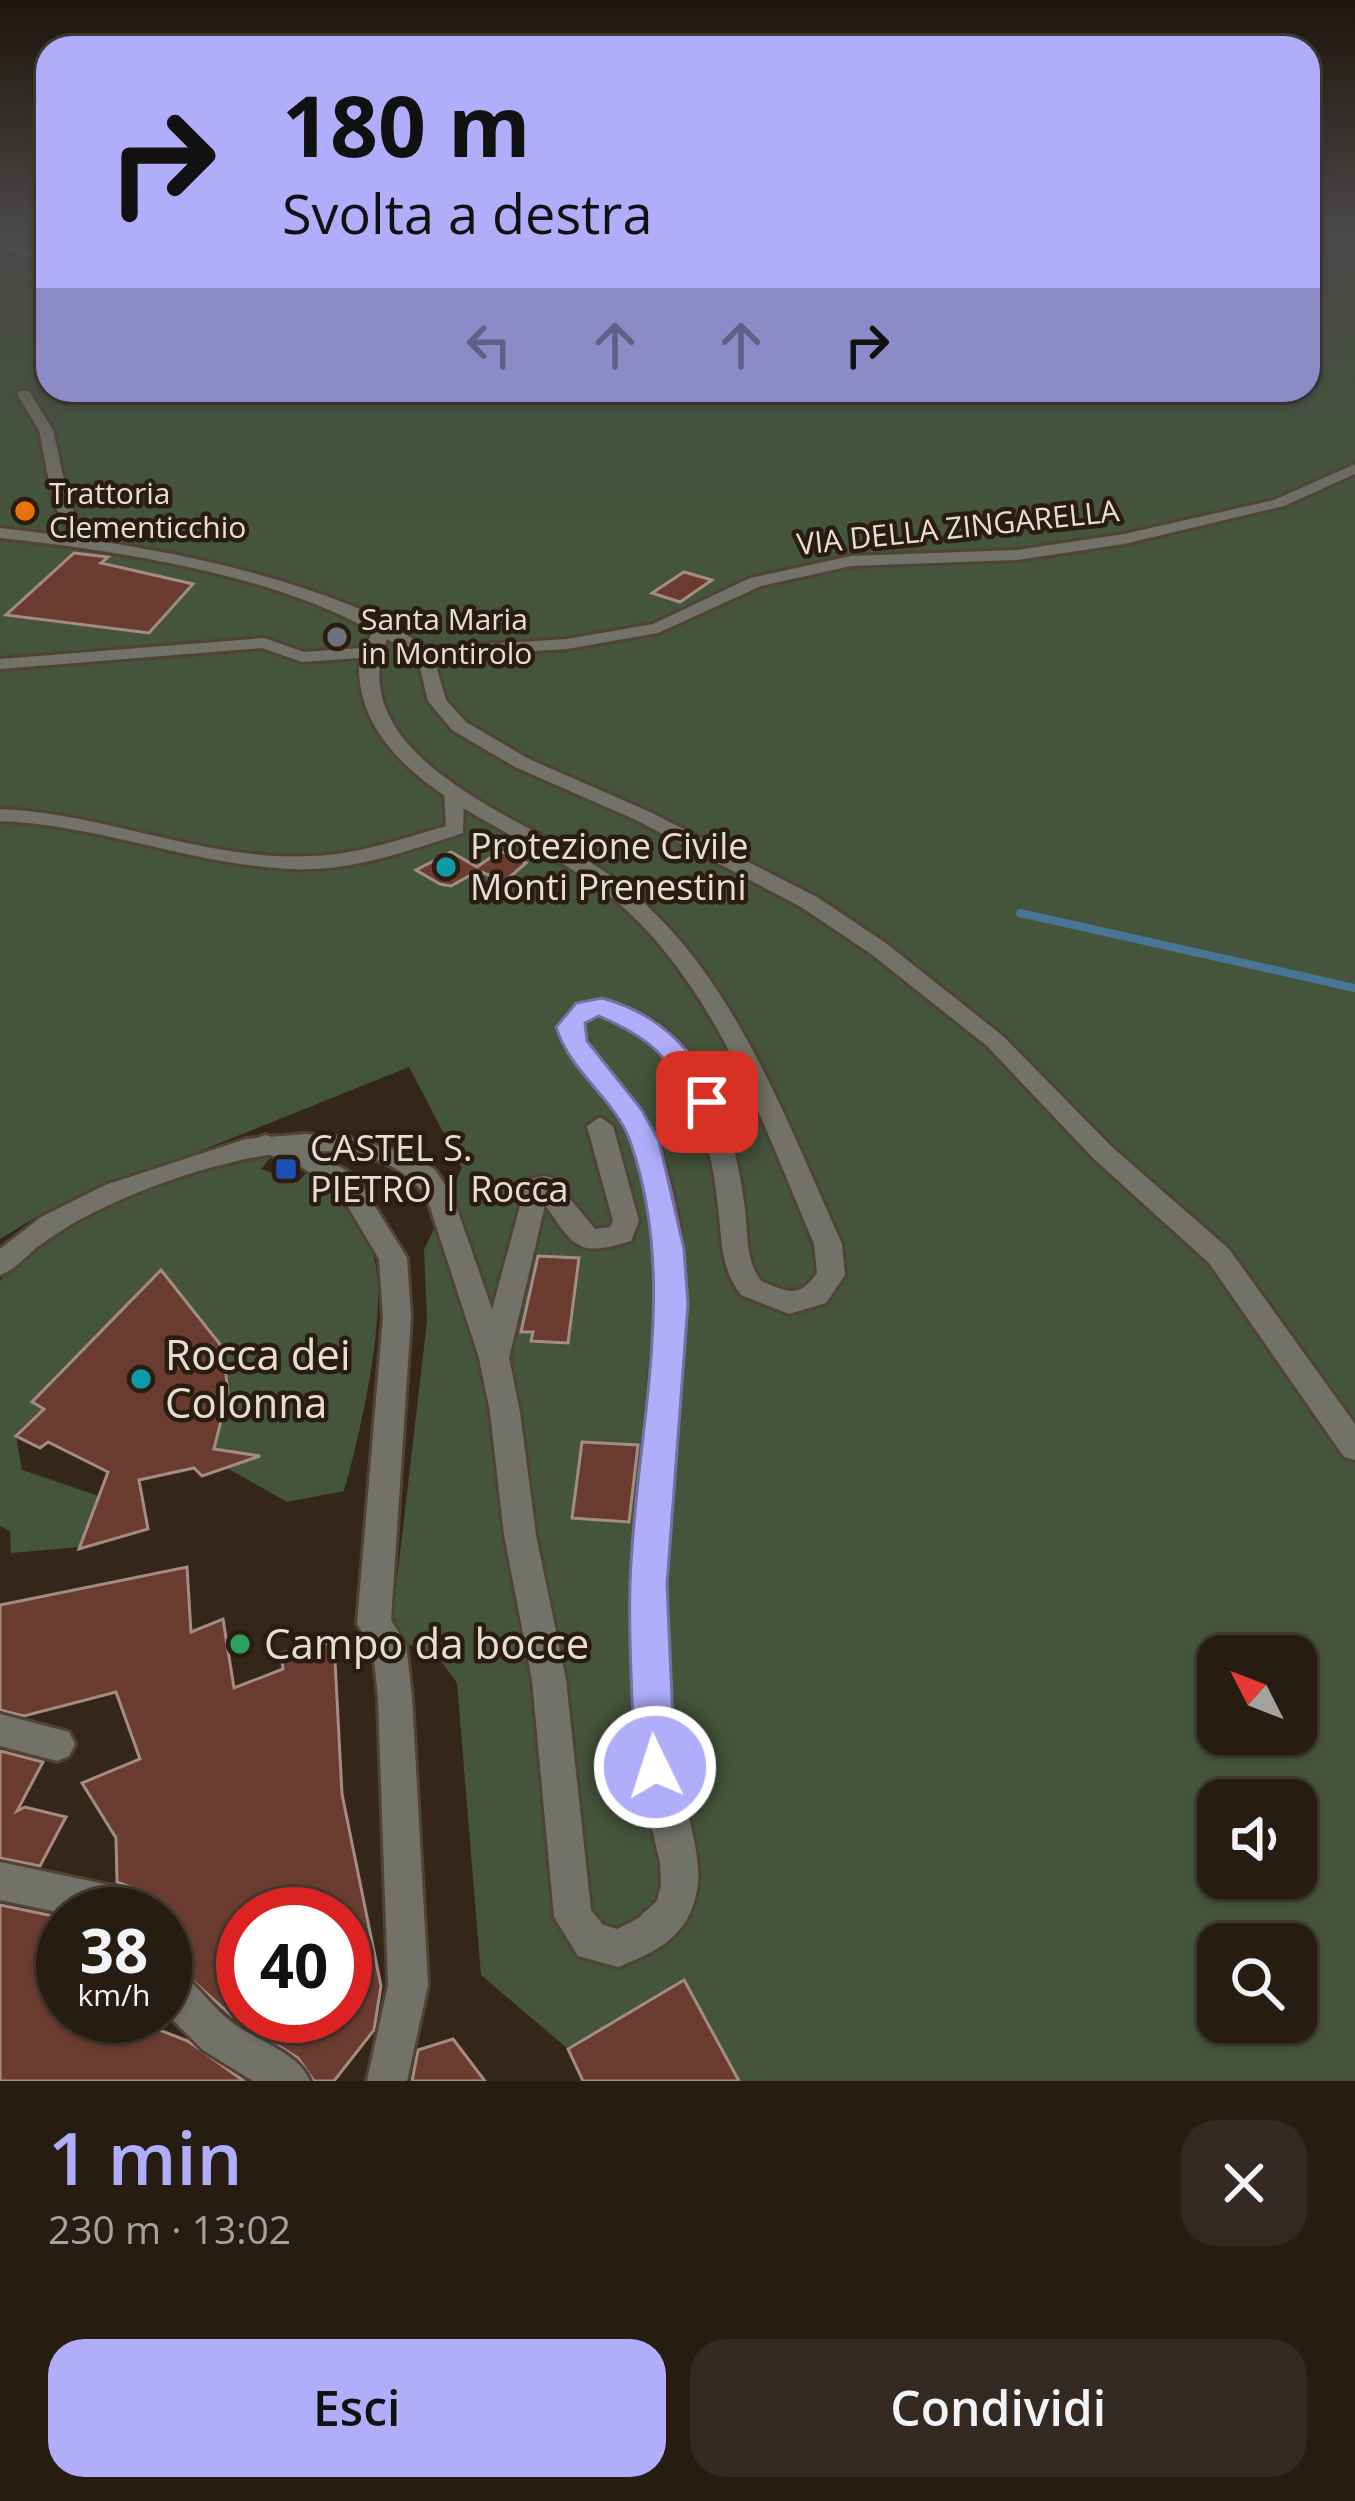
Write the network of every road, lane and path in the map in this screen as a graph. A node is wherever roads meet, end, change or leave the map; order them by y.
1 (24, 394) dead end
2 (1355, 468) edge
3 (0, 533) edge
4 (82, 542) junction
5 (381, 631) junction
6 (374, 652) junction
7 (425, 653) junction
8 (0, 664) edge
9 (454, 795) junction
10 (0, 815) edge
11 (600, 1126) dead end
12 (266, 1144) junction
13 (0, 1265) edge
14 (494, 1358) junction
15 (1351, 1443) edge
16 (0, 1730) edge
17 (57, 1744) dead end
18 (0, 1881) edge
19 (36, 1889) edge
20 (192, 2010) edge
21 (290, 2081) edge
22 (387, 2081) edge

1 - 4 street
2 - 7 street, VIA DELLA ZINGARELLA
3 - 4 street
4 - 5 street
5 - 6 street
5 - 7 street
6 - 8 street
6 - 9 street
7 - 15 street
9 - 10 street
9 - 14 street
11 - 14 street
12 - 13 street
12 - 14 street
12 - 22 street
16 - 17 street
18 - 19 street
20 - 21 street

